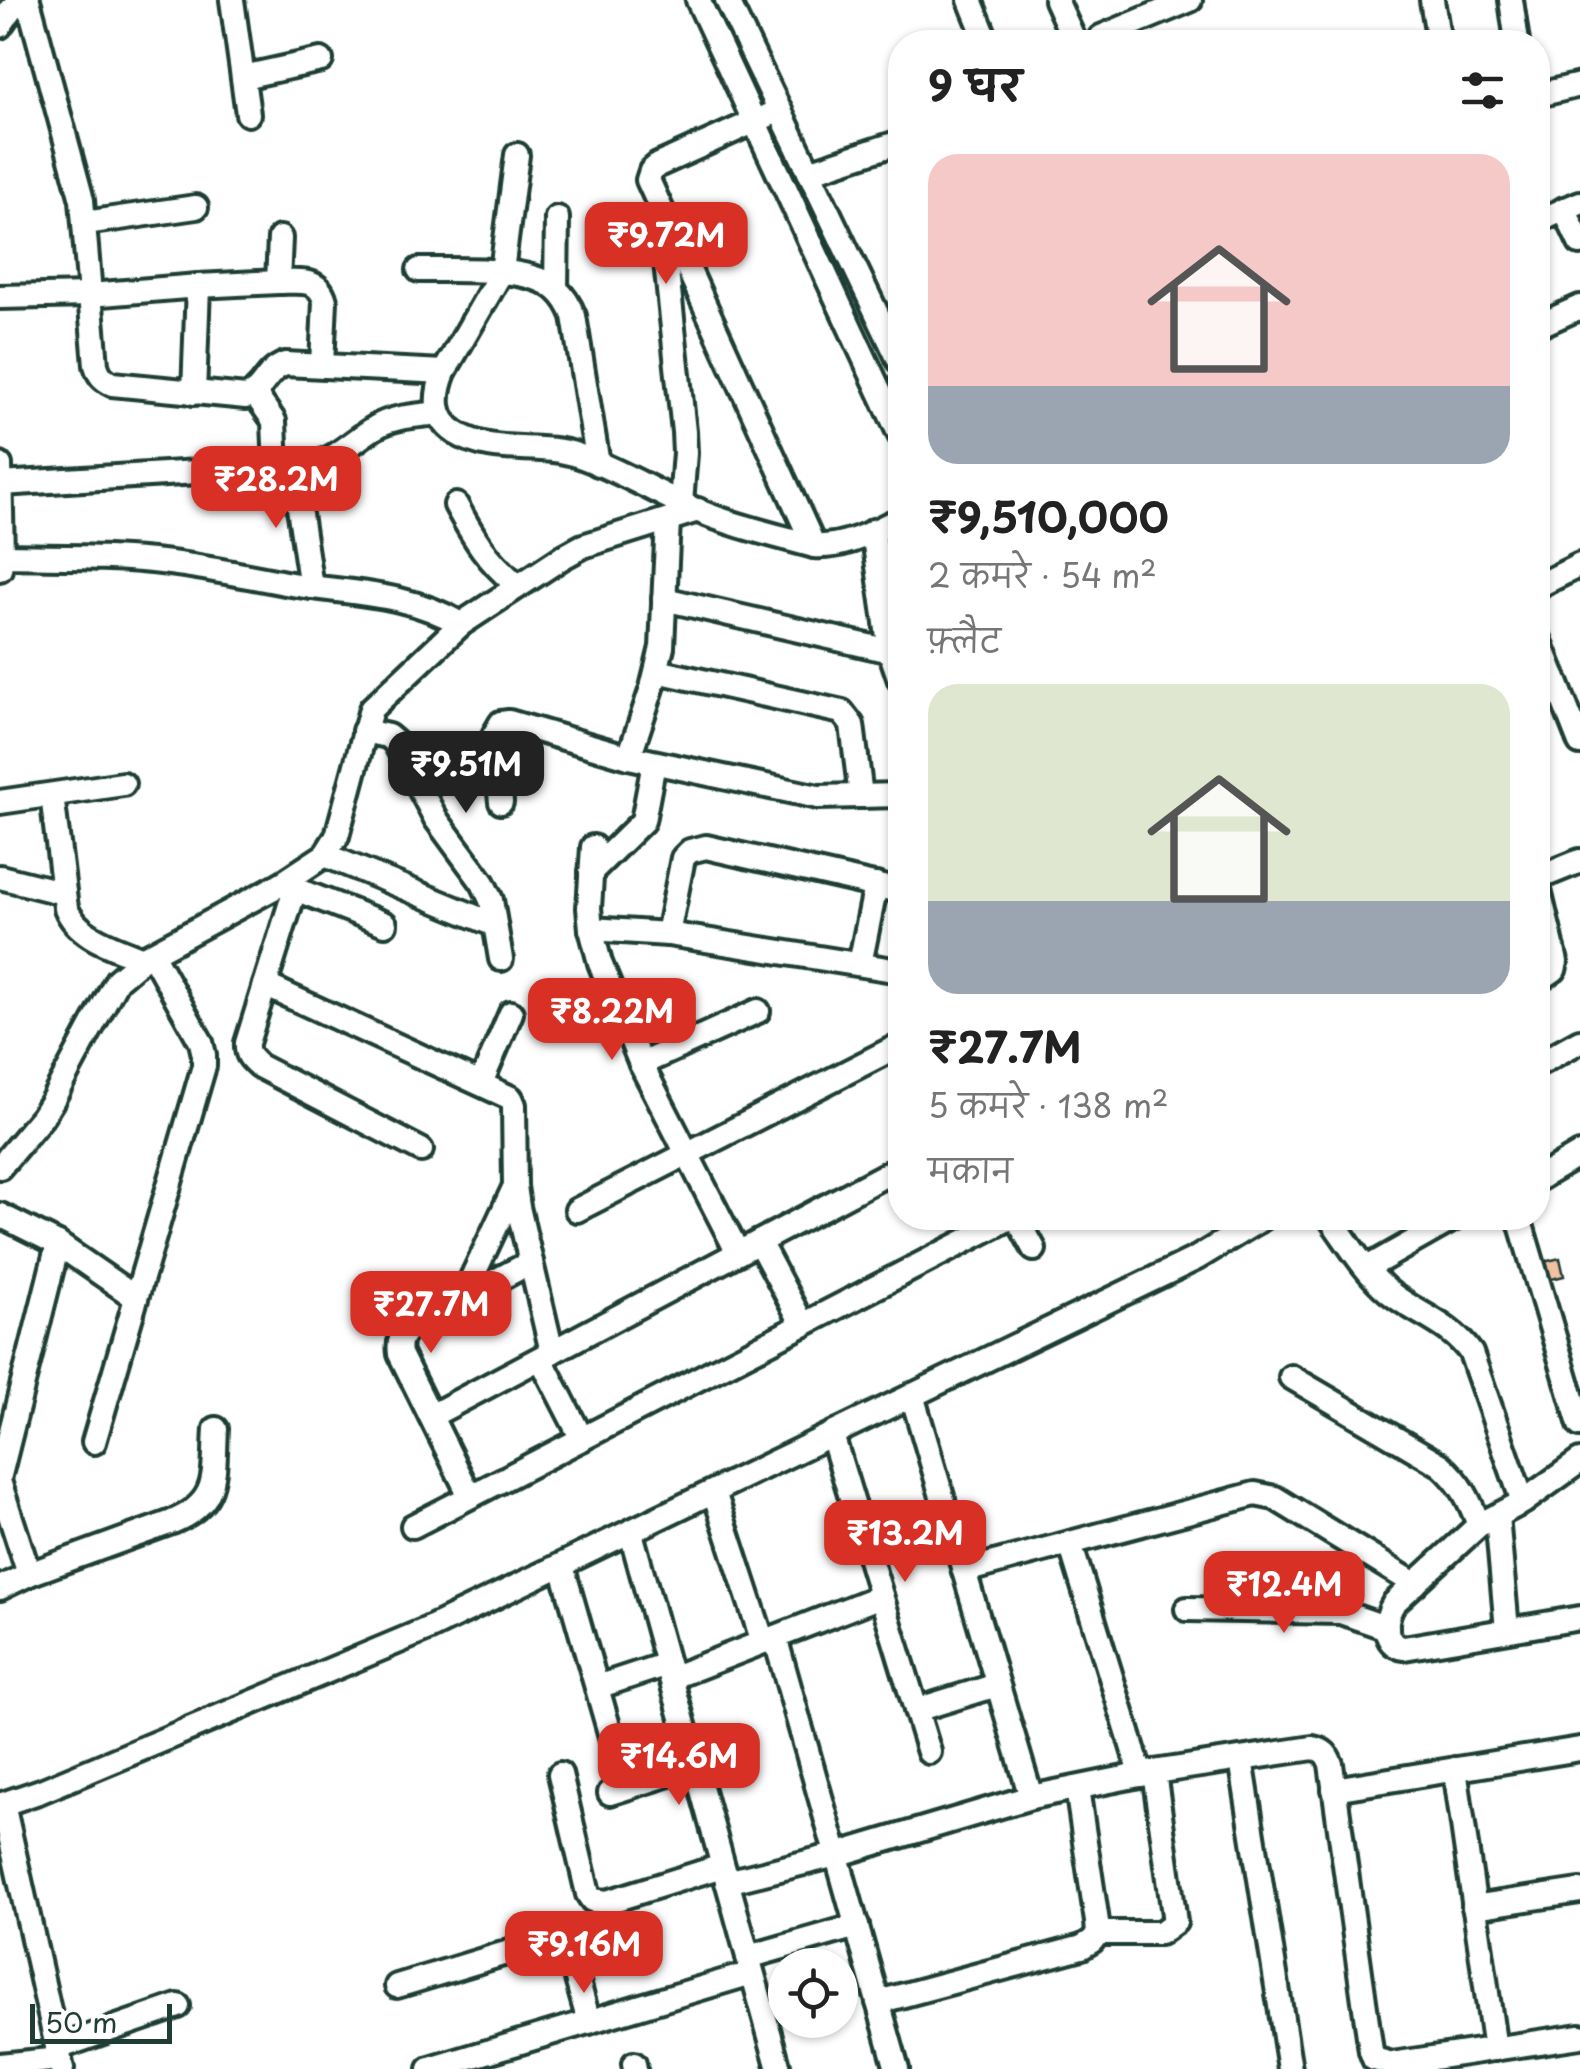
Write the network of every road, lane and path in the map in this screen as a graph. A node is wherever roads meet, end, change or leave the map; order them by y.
1 (17, 0) edge
2 (28, 0) edge
3 (232, 0) edge
4 (698, 0) edge
5 (727, 0) edge
6 (970, 0) edge
7 (1056, 0) edge
8 (1190, 0) edge
9 (1432, 0) edge
10 (1512, 0) edge
11 (0, 26) edge
12 (982, 30) edge
13 (1070, 30) edge
14 (1123, 30) edge
15 (1437, 30) edge
16 (1516, 30) edge
17 (321, 60) dead end
18 (243, 77) junction
19 (1580, 85) edge
20 (1550, 91) edge
21 (780, 110) junction
22 (248, 114) dead end
23 (756, 121) junction
24 (888, 147) edge
25 (516, 155) dead end
26 (814, 181) junction
27 (793, 201) junction
28 (1572, 206) edge
29 (196, 207) dead end
30 (557, 218) dead end
31 (85, 223) junction
32 (280, 238) dead end
33 (673, 238) junction
34 (1580, 244) edge
35 (854, 264) junction
36 (419, 270) dead end
37 (502, 271) junction
38 (827, 276) junction
39 (278, 282) junction
40 (198, 286) junction
41 (556, 288) junction
42 (90, 294) junction
43 (0, 298) edge
44 (1580, 307) edge
45 (1550, 321) edge
46 (888, 336) edge
47 (322, 365) junction
48 (444, 372) junction
49 (194, 393) junction
50 (255, 394) junction
51 (888, 406) edge
52 (438, 413) junction
53 (598, 464) junction
54 (0, 465) edge
55 (285, 468) junction
56 (1, 484) edge
57 (456, 506) dead end
58 (682, 511) junction
59 (888, 524) edge
60 (872, 532) junction
61 (814, 546) junction
62 (1, 563) edge
63 (1580, 565) edge
64 (1550, 580) edge
65 (518, 586) junction
66 (312, 587) junction
67 (664, 600) junction
68 (461, 624) junction
69 (888, 637) edge
70 (888, 650) edge
71 (657, 670) junction
72 (1550, 681) edge
73 (364, 730) junction
74 (1580, 743) edge
75 (630, 757) junction
76 (654, 763) junction
77 (123, 784) dead end
78 (52, 795) junction
79 (888, 795) edge
80 (861, 796) junction
81 (0, 802) edge
82 (501, 802) dead end
83 (593, 847) dead end
84 (325, 855) junction
85 (1580, 861) edge
86 (591, 872) junction
87 (1550, 873) edge
88 (0, 877) edge
89 (876, 885) junction
90 (288, 886) junction
91 (888, 888) edge
92 (64, 892) junction
93 (386, 924) dead end
94 (495, 926) junction
95 (591, 928) junction
96 (668, 934) junction
97 (1550, 934) edge
98 (1580, 956) edge
99 (147, 957) junction
100 (501, 959) dead end
101 (860, 964) junction
102 (888, 969) edge
103 (1550, 970) edge
104 (1550, 973) edge
105 (265, 985) junction
106 (758, 1011) dead end
107 (511, 1012) dead end
108 (1580, 1041) edge
109 (888, 1051) edge
110 (1550, 1057) edge
111 (641, 1064) junction
112 (480, 1084) junction
113 (420, 1150) dead end
114 (687, 1154) junction
115 (1580, 1154) edge
116 (0, 1167) edge
117 (1550, 1172) edge
118 (888, 1173) edge
119 (515, 1186) junction
120 (576, 1210) dead end
121 (0, 1214) edge
122 (990, 1230) edge
123 (1022, 1230) edge
124 (1243, 1230) edge
125 (1339, 1230) edge
126 (1434, 1230) edge
127 (1523, 1230) edge
128 (58, 1244) junction
129 (749, 1248) junction
130 (1034, 1249) dead end
131 (531, 1262) junction
132 (1366, 1268) junction
133 (136, 1298) junction
134 (462, 1299) junction
135 (803, 1325) junction
136 (547, 1356) junction
137 (1291, 1376) dead end
138 (912, 1395) junction
139 (431, 1416) junction
140 (1580, 1425) edge
141 (216, 1429) dead end
142 (832, 1434) junction
143 (582, 1439) junction
144 (94, 1442) dead end
145 (1580, 1461) edge
146 (0, 1475) edge
147 (0, 1484) edge
148 (714, 1492) junction
149 (470, 1496) junction
150 (1523, 1502) junction
151 (1488, 1520) junction
152 (412, 1526) dead end
153 (631, 1533) junction
154 (1070, 1544) junction
155 (562, 1566) junction
156 (964, 1571) junction
157 (28, 1574) junction
158 (1415, 1584) junction
159 (0, 1588) edge
160 (881, 1596) junction
161 (1187, 1609) dead end
162 (1580, 1618) edge
163 (1387, 1628) junction
164 (1507, 1630) junction
165 (769, 1640) junction
166 (669, 1671) junction
167 (998, 1685) junction
168 (597, 1687) junction
169 (916, 1710) junction
170 (614, 1747) dead end
171 (1580, 1749) edge
172 (929, 1752) dead end
173 (1241, 1759) junction
174 (695, 1766) junction
175 (1455, 1770) junction
176 (1147, 1773) junction
177 (560, 1774) dead end
178 (1077, 1788) junction
179 (1334, 1789) junction
180 (610, 1793) dead end
181 (1031, 1797) junction
182 (2, 1805) edge
183 (836, 1855) junction
184 (725, 1874) junction
185 (1580, 1892) edge
186 (1474, 1906) junction
187 (857, 1926) junction
188 (1098, 1933) junction
189 (750, 1965) junction
190 (397, 1986) dead end
191 (878, 2002) junction
192 (178, 2006) dead end
193 (589, 2022) junction
194 (1580, 2036) edge
195 (1494, 2049) junction
196 (60, 2059) edge
197 (1375, 2064) edge
198 (0, 2065) edge
199 (892, 2068) edge
200 (430, 2069) edge
201 (779, 2069) edge
202 (1290, 2069) edge

1 - 11 street
2 - 31 street
3 - 18 street
4 - 23 street
5 - 21 street
6 - 12 street
7 - 13 street
8 - 14 street
9 - 15 street
10 - 16 street
17 - 18 street
18 - 22 street
19 - 20 street
21 - 23 street
21 - 26 street
23 - 27 street
23 - 33 street
24 - 26 street
25 - 37 street
26 - 27 street
26 - 35 street
27 - 38 street
28 - 34 street
29 - 31 street
30 - 41 street
31 - 42 street
32 - 39 street
33 - 58 street
33 - 61 street
35 - 38 street
35 - 46 street
36 - 37 street
37 - 41 street
37 - 48 street
38 - 51 street
39 - 40 street
39 - 47 street
40 - 42 street
40 - 49 street
41 - 53 street
42 - 43 street
42 - 49 street
44 - 45 street
47 - 48 street
47 - 50 street
48 - 52 street
49 - 50 street
50 - 55 street
52 - 53 street
52 - 55 street
53 - 58 street
54 - 56 street
55 - 56 street
55 - 66 street
56 - 62 street
57 - 65 street
58 - 61 street
58 - 65 street
58 - 67 street
59 - 60 street
60 - 61 street
60 - 69 street
62 - 66 street
63 - 64 street
65 - 68 street
66 - 68 street
67 - 70 street
67 - 71 street
68 - 73 street
71 - 75 street
71 - 80 street
72 - 74 street
73 - 84 street
73 - 94 street
75 - 76 street
75 - 82 street
76 - 80 street
76 - 86 street
77 - 78 street
78 - 81 street
78 - 92 street
79 - 80 street
83 - 86 street
84 - 90 street
84 - 94 street
85 - 87 street
86 - 95 street
88 - 92 street
89 - 91 street
89 - 96 street
89 - 101 street
90 - 93 street
90 - 99 street
90 - 105 street
92 - 99 street
94 - 100 street
95 - 96 street
95 - 111 street
96 - 101 street
97 - 103 street
98 - 104 street
99 - 116 street
99 - 133 street
101 - 102 street
105 - 112 street
105 - 113 street
106 - 111 street
107 - 112 street
108 - 110 street
109 - 114 street
111 - 114 street
112 - 119 street
114 - 120 street
114 - 129 street
115 - 117 street
118 - 129 street
119 - 131 street
119 - 134 street
121 - 128 street
122 - 135 street
123 - 130 street
124 - 138 street
125 - 132 street
126 - 132 street
127 - 140 street
128 - 133 street
128 - 146 street
129 - 135 street
129 - 136 street
131 - 134 street
131 - 136 street
132 - 150 street
133 - 144 street
134 - 139 street
135 - 143 street
136 - 139 street
136 - 143 street
137 - 151 street
138 - 142 street
138 - 156 street
139 - 149 street
141 - 157 street
142 - 148 street
142 - 160 street
143 - 149 street
145 - 150 street
147 - 157 street
148 - 153 street
148 - 165 street
149 - 152 street
150 - 151 street
151 - 158 street
151 - 164 street
153 - 155 street
153 - 166 street
154 - 156 street
154 - 158 street
154 - 176 street
155 - 168 street
155 - 182 street
156 - 167 street
157 - 159 street
158 - 163 street
160 - 165 street
160 - 169 street
161 - 163 street
162 - 164 street
163 - 164 street
165 - 166 street
165 - 183 street
166 - 168 street
166 - 174 street
167 - 169 street
167 - 181 street
168 - 170 street
169 - 172 street
171 - 175 street
173 - 176 street
173 - 179 street
173 - 202 street
174 - 180 street
174 - 184 street
175 - 179 street
175 - 186 street
176 - 178 street
176 - 188 street
177 - 184 street
178 - 181 street
178 - 188 street
179 - 197 street
181 - 183 street
182 - 196 street
183 - 184 street
183 - 187 street
184 - 189 street
185 - 186 street
186 - 195 street
187 - 189 street
187 - 191 street
188 - 191 street
189 - 193 street
189 - 201 street
190 - 193 street
191 - 199 street
192 - 196 street
193 - 200 street
194 - 195 street
195 - 197 street
196 - 198 street

